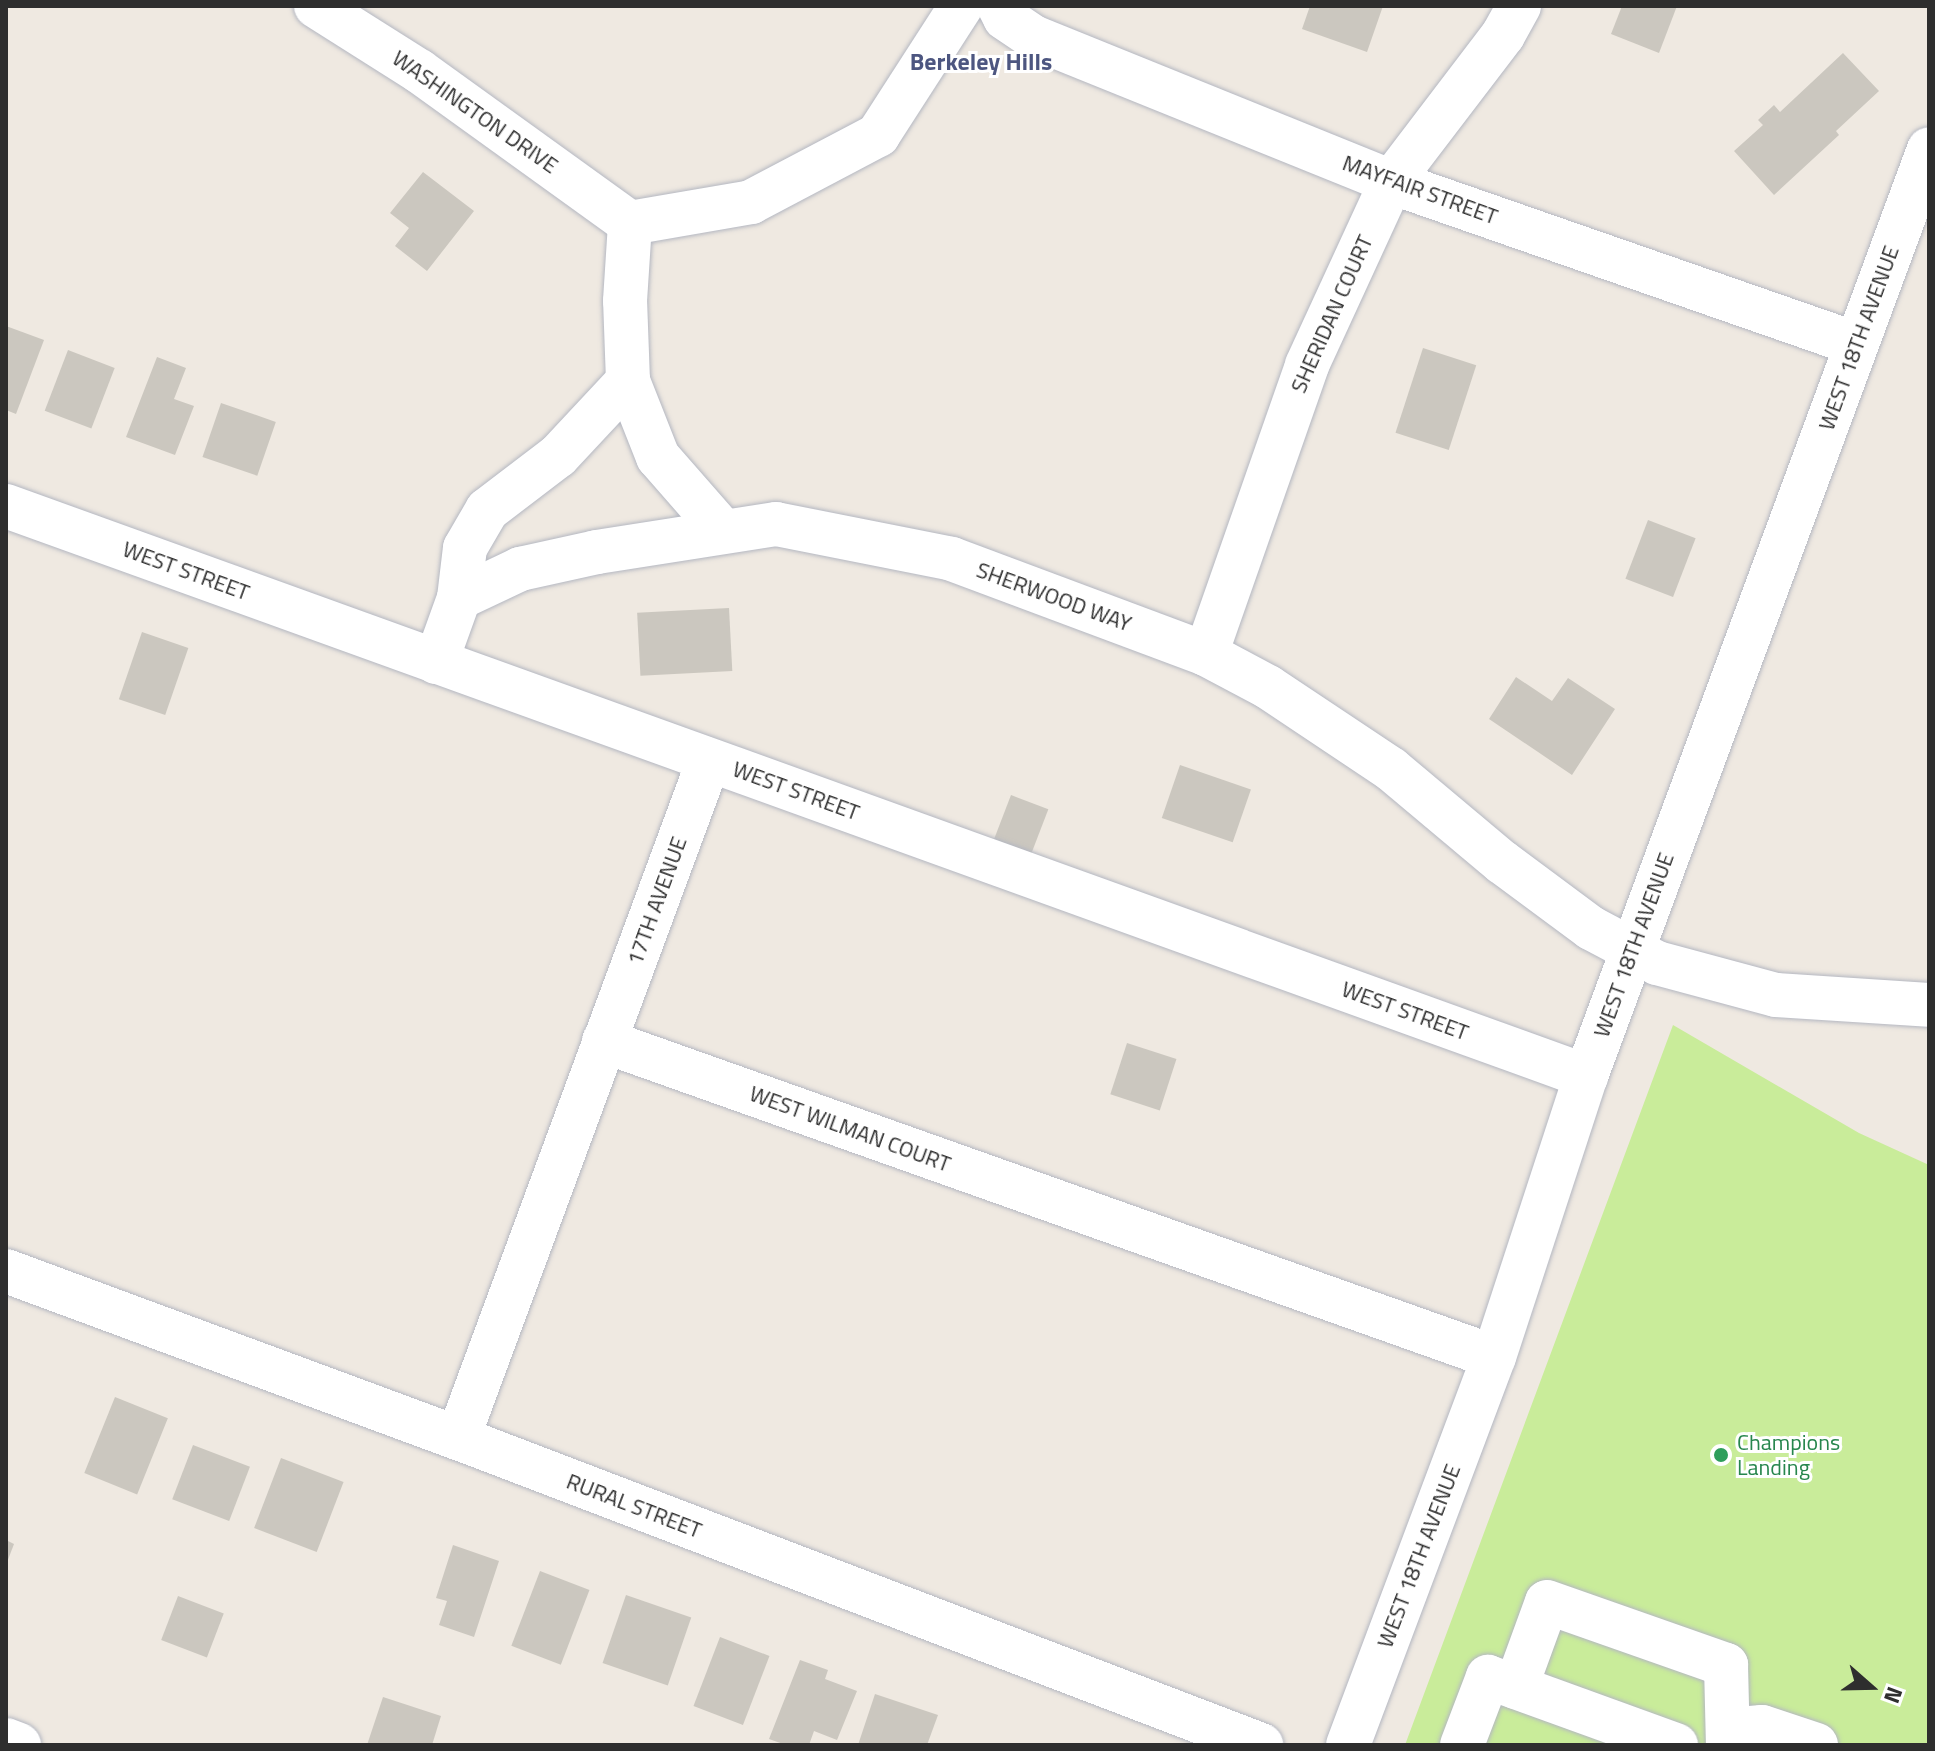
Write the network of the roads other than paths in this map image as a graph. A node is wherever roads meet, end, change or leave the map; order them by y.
1 (316, 6) edge
2 (961, 6) edge
3 (999, 6) edge
4 (1519, 6) edge
5 (1929, 149) edge
6 (1391, 182) junction
7 (630, 223) junction
8 (1857, 344) junction
9 (628, 381) junction
10 (6, 506) edge
11 (722, 530) junction
12 (459, 598) junction
13 (1206, 654) junction
14 (436, 662) junction
15 (709, 760) junction
16 (1632, 951) junction
17 (1929, 1005) edge
18 (604, 1041) junction
19 (1586, 1076) junction
20 (6, 1271) edge
21 (1494, 1357) junction
22 (458, 1438) junction
23 (1516, 1687) junction
24 (1728, 1738) edge
25 (6, 1740) edge
26 (19, 1745) edge
27 (1261, 1745) edge
28 (1348, 1745) edge
29 (1462, 1745) edge
30 (1676, 1745) edge
31 (1816, 1745) edge

1 - 7 street, WASHINGTON DRIVE
2 - 7 street
3 - 6 street, MAYFAIR STREET
4 - 6 street, SHERIDAN COURT
5 - 8 street, WEST 18TH AVENUE
6 - 8 street, MAYFAIR STREET
6 - 13 street, SHERIDAN COURT
7 - 9 street
8 - 16 street, WEST 18TH AVENUE
9 - 11 street
9 - 12 street
10 - 14 street, WEST STREET
11 - 12 street, SHERWOOD WAY
11 - 13 street, SHERWOOD WAY
12 - 14 street
13 - 16 street, SHERWOOD WAY
14 - 15 street, WEST STREET
15 - 18 street, 17TH AVENUE
15 - 19 street, WEST STREET
16 - 17 street, SHERWOOD WAY
16 - 19 street, WEST 18TH AVENUE
18 - 21 street, WEST WILMAN COURT
18 - 22 street
19 - 21 street, WEST 18TH AVENUE
20 - 22 street, RURAL STREET
21 - 28 street, WEST 18TH AVENUE
22 - 27 street, RURAL STREET
23 - 24 street
23 - 29 street
23 - 30 street
24 - 31 street
25 - 26 street

